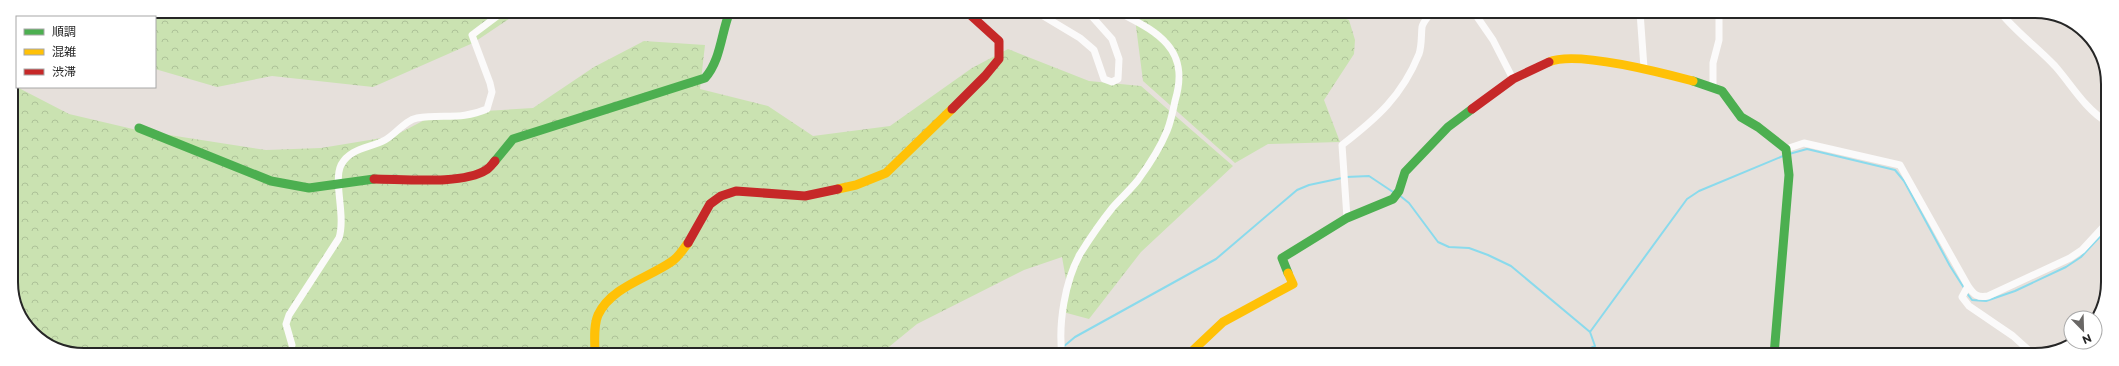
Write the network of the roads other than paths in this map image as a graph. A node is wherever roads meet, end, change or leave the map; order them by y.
1 (495, 18) edge
2 (727, 18) edge
3 (974, 18) edge
4 (1047, 18) edge
5 (1093, 18) edge
6 (1130, 18) edge
7 (1428, 18) edge
8 (1477, 18) edge
9 (1640, 18) edge
10 (1718, 18) edge
11 (2005, 18) edge
12 (1644, 68) junction
13 (1513, 79) junction
14 (1713, 87) junction
15 (2101, 117) edge
16 (139, 128) dead end
17 (1786, 149) junction
18 (339, 184) junction
19 (1346, 218) junction
20 (2101, 229) edge
21 (1968, 286) junction
22 (292, 345) dead end
23 (595, 348) edge
24 (1061, 348) edge
25 (1195, 348) edge
26 (1775, 348) edge
27 (2026, 348) edge

1 - 18 street
2 - 18 street
3 - 23 street
4 - 5 street
6 - 24 street
7 - 19 street
8 - 13 street
9 - 12 street
10 - 14 street
11 - 15 street
12 - 13 street
12 - 14 street
13 - 19 street
14 - 17 street
16 - 18 street
17 - 21 street
17 - 26 street
18 - 22 street
19 - 25 street
20 - 21 street
21 - 27 street

